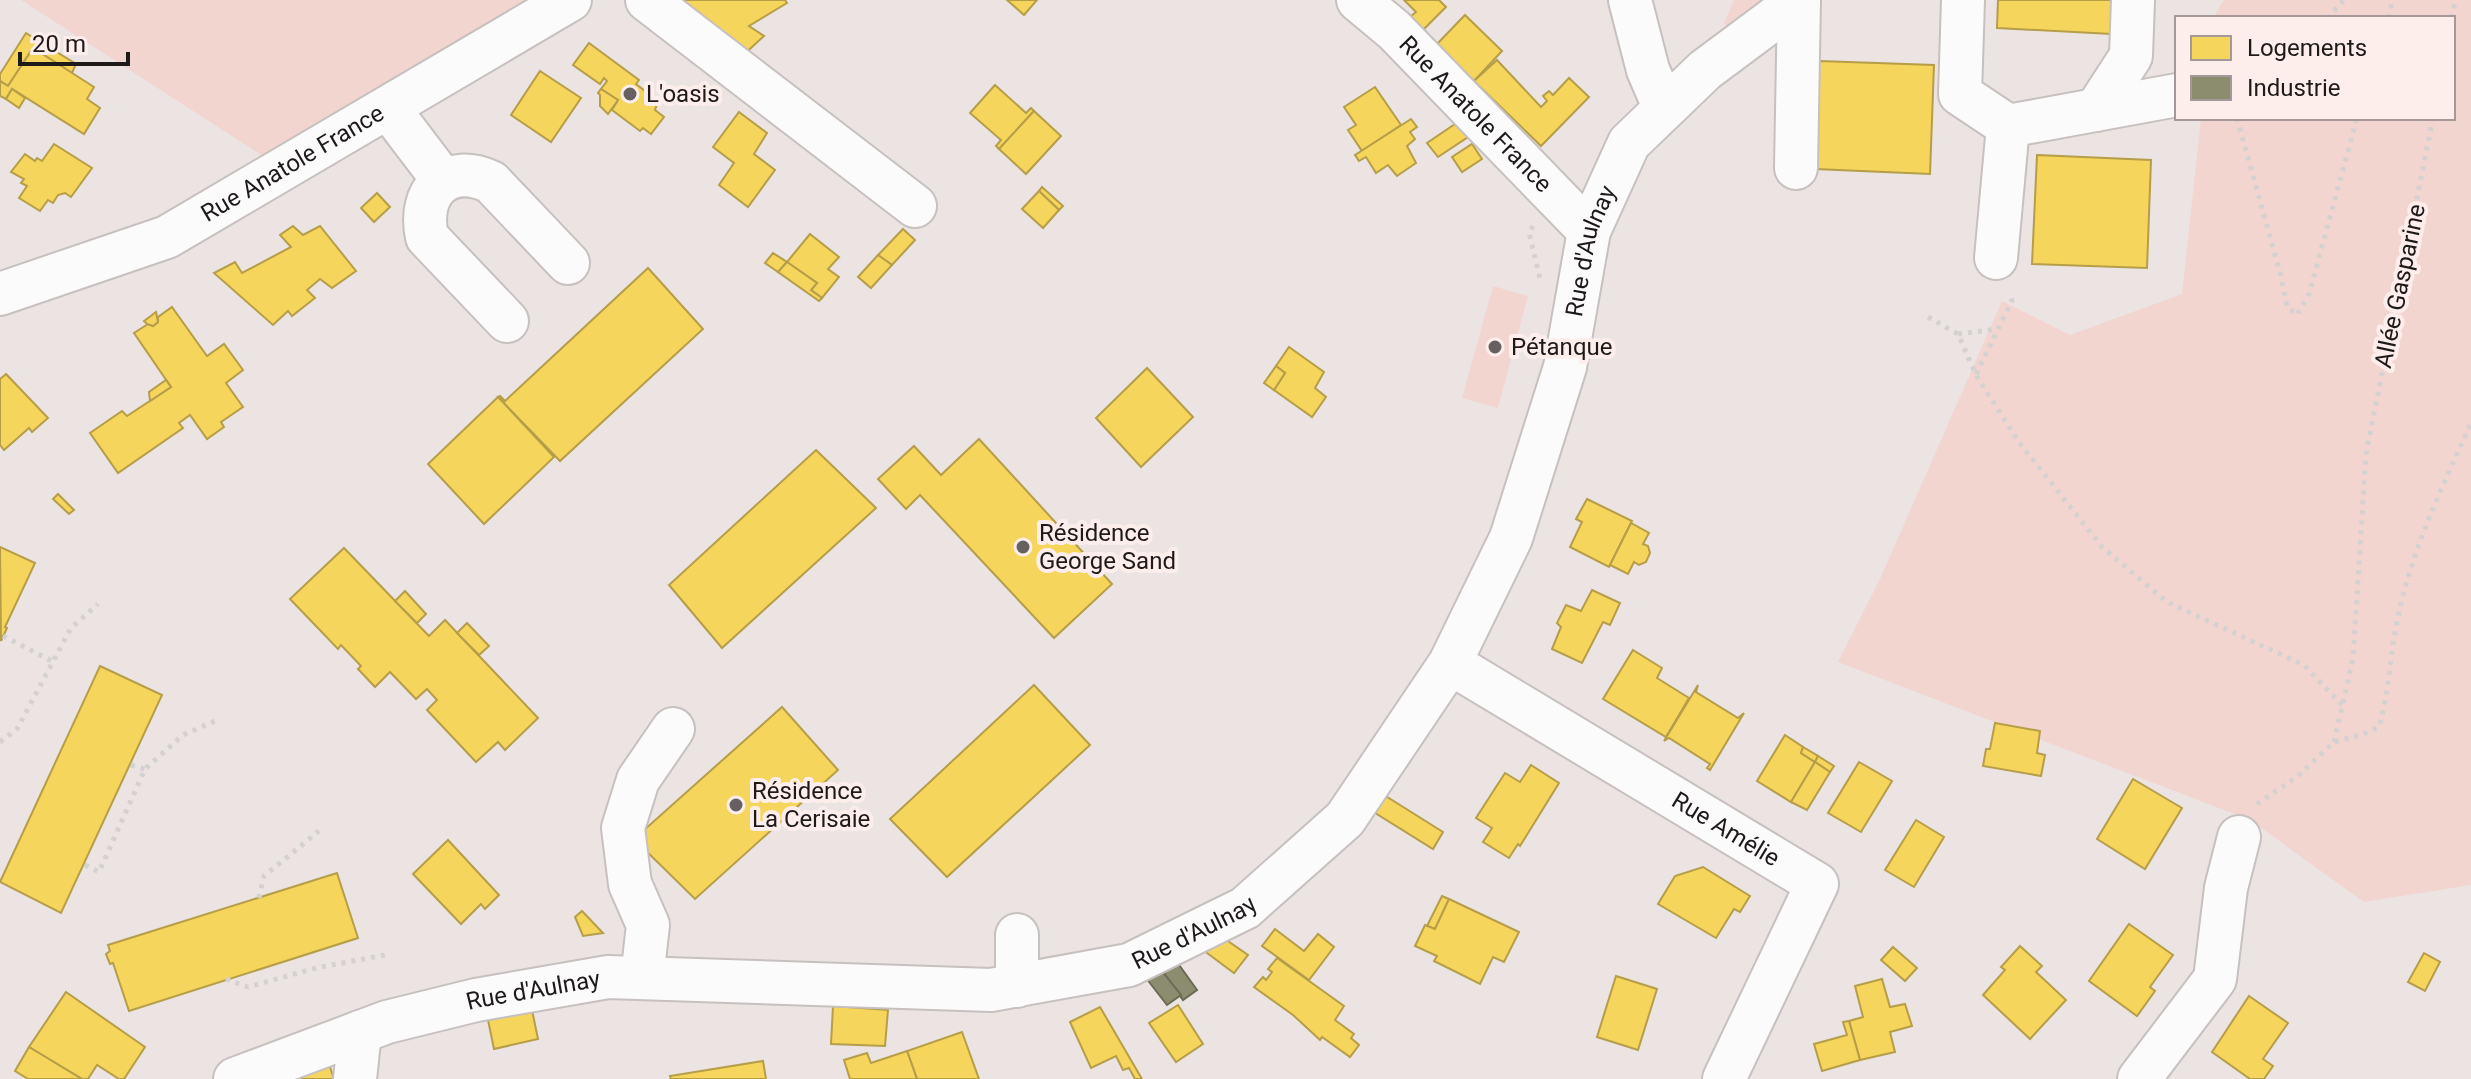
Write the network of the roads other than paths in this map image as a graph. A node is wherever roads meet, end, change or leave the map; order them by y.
1 (570, 0) edge
2 (647, 0) edge
3 (1358, 0) edge
4 (1630, 0) edge
5 (1799, 0) edge
6 (1963, 0) edge
7 (2133, 0) edge
8 (2175, 95) edge
9 (1664, 107) junction
10 (389, 109) junction
11 (2096, 110) junction
12 (2008, 126) junction
13 (1796, 168) dead end
14 (443, 180) junction
15 (915, 206) dead end
16 (1589, 231) junction
17 (1996, 258) dead end
18 (568, 263) dead end
19 (0, 294) edge
20 (507, 321) dead end
21 (1450, 663) junction
22 (673, 729) dead end
23 (2239, 837) road end
24 (1017, 935) dead end
25 (642, 978) junction
26 (1017, 986) junction
27 (360, 1032) junction
28 (235, 1079) edge
29 (355, 1079) edge
30 (1724, 1079) edge
31 (2139, 1079) edge

1 - 10 street, Rue Anatole France
2 - 15 street
3 - 16 street, Rue Anatole France
4 - 9 street
5 - 9 street, Rue d'Aulnay
5 - 13 street
6 - 12 street
7 - 11 street
8 - 11 street
9 - 16 street, Rue d'Aulnay
10 - 14 street
10 - 19 street, Rue Anatole France
11 - 12 street
12 - 17 street
14 - 18 street
14 - 20 street
16 - 21 street, Rue d'Aulnay
21 - 26 street, Rue d'Aulnay
21 - 30 street, Rue Amélie
22 - 25 street
23 - 31 street
24 - 26 street
25 - 26 street, Rue d'Aulnay
25 - 27 street, Rue d'Aulnay
27 - 28 street, Rue d'Aulnay
27 - 29 street

